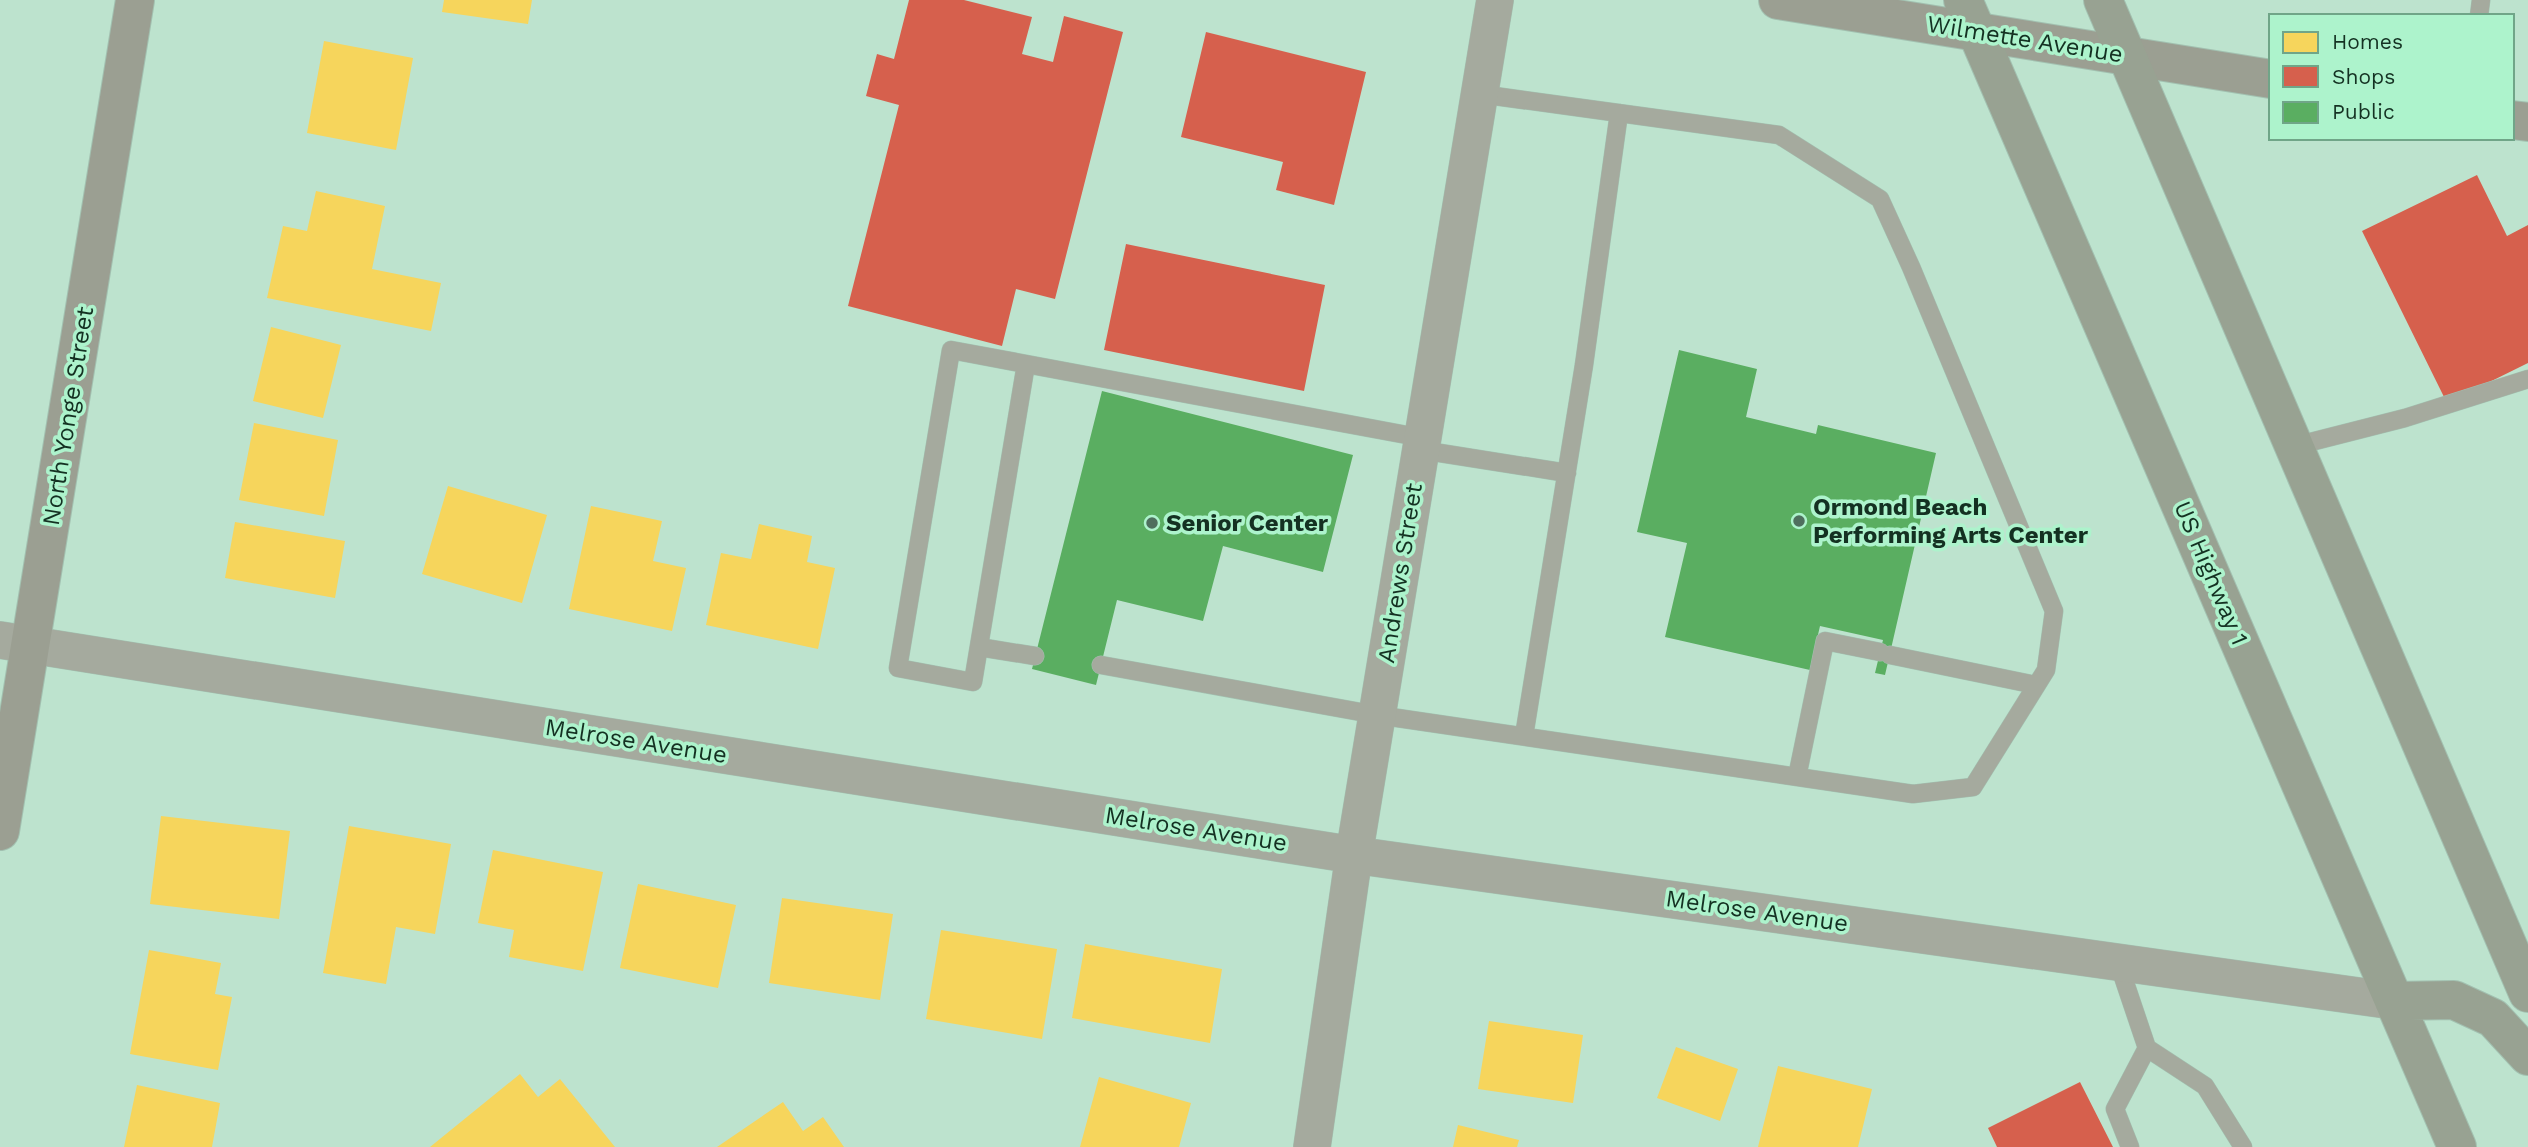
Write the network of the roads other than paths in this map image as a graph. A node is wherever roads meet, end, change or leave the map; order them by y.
1 (135, 0) edge
2 (1495, 0) edge
3 (1778, 0) edge
4 (2103, 0) edge
5 (1971, 16) edge
6 (2127, 55) junction
7 (2269, 79) edge
8 (1480, 94) junction
9 (1619, 113) junction
10 (1026, 364) junction
11 (2528, 379) edge
12 (1422, 444) junction
13 (2295, 446) junction
14 (1567, 473) junction
15 (16, 643) edge
16 (979, 647) junction
17 (1035, 656) dead end
18 (1101, 666) dead end
19 (2041, 678) junction
20 (1377, 715) junction
21 (1524, 736) junction
22 (1797, 777) junction
23 (0, 831) edge
24 (1354, 855) junction
25 (2118, 962) junction
26 (2528, 993) edge
27 (2394, 1000) junction
28 (2147, 1048) junction
29 (2528, 1056) edge
30 (1312, 1147) edge
31 (2130, 1147) edge
32 (2243, 1147) edge
33 (2457, 1147) edge

1 - 15 street, North Yonge Street
2 - 8 street, Andrews Street
3 - 5 street, Wilmette Avenue
4 - 6 main road
5 - 6 street, Wilmette Avenue
5 - 27 main road, US Highway 1
6 - 7 street, Wilmette Avenue
6 - 13 main road
8 - 9 lane
8 - 12 street, Andrews Street
9 - 14 lane
9 - 19 lane
10 - 12 lane
10 - 16 lane
10 - 16 lane
11 - 13 lane
12 - 14 lane
12 - 20 street, Andrews Street
13 - 26 main road
14 - 21 lane
15 - 23 street, North Yonge Street
15 - 24 street, Melrose Avenue
16 - 17 lane
18 - 20 lane
19 - 22 lane
19 - 22 lane
20 - 21 lane
20 - 24 street, Andrews Street
21 - 22 lane
24 - 25 street, Melrose Avenue
24 - 30 street, Andrews Street
25 - 27 street, Melrose Avenue
25 - 28 lane
27 - 29 main road
27 - 33 main road, US Highway 1
28 - 31 lane
28 - 32 lane

